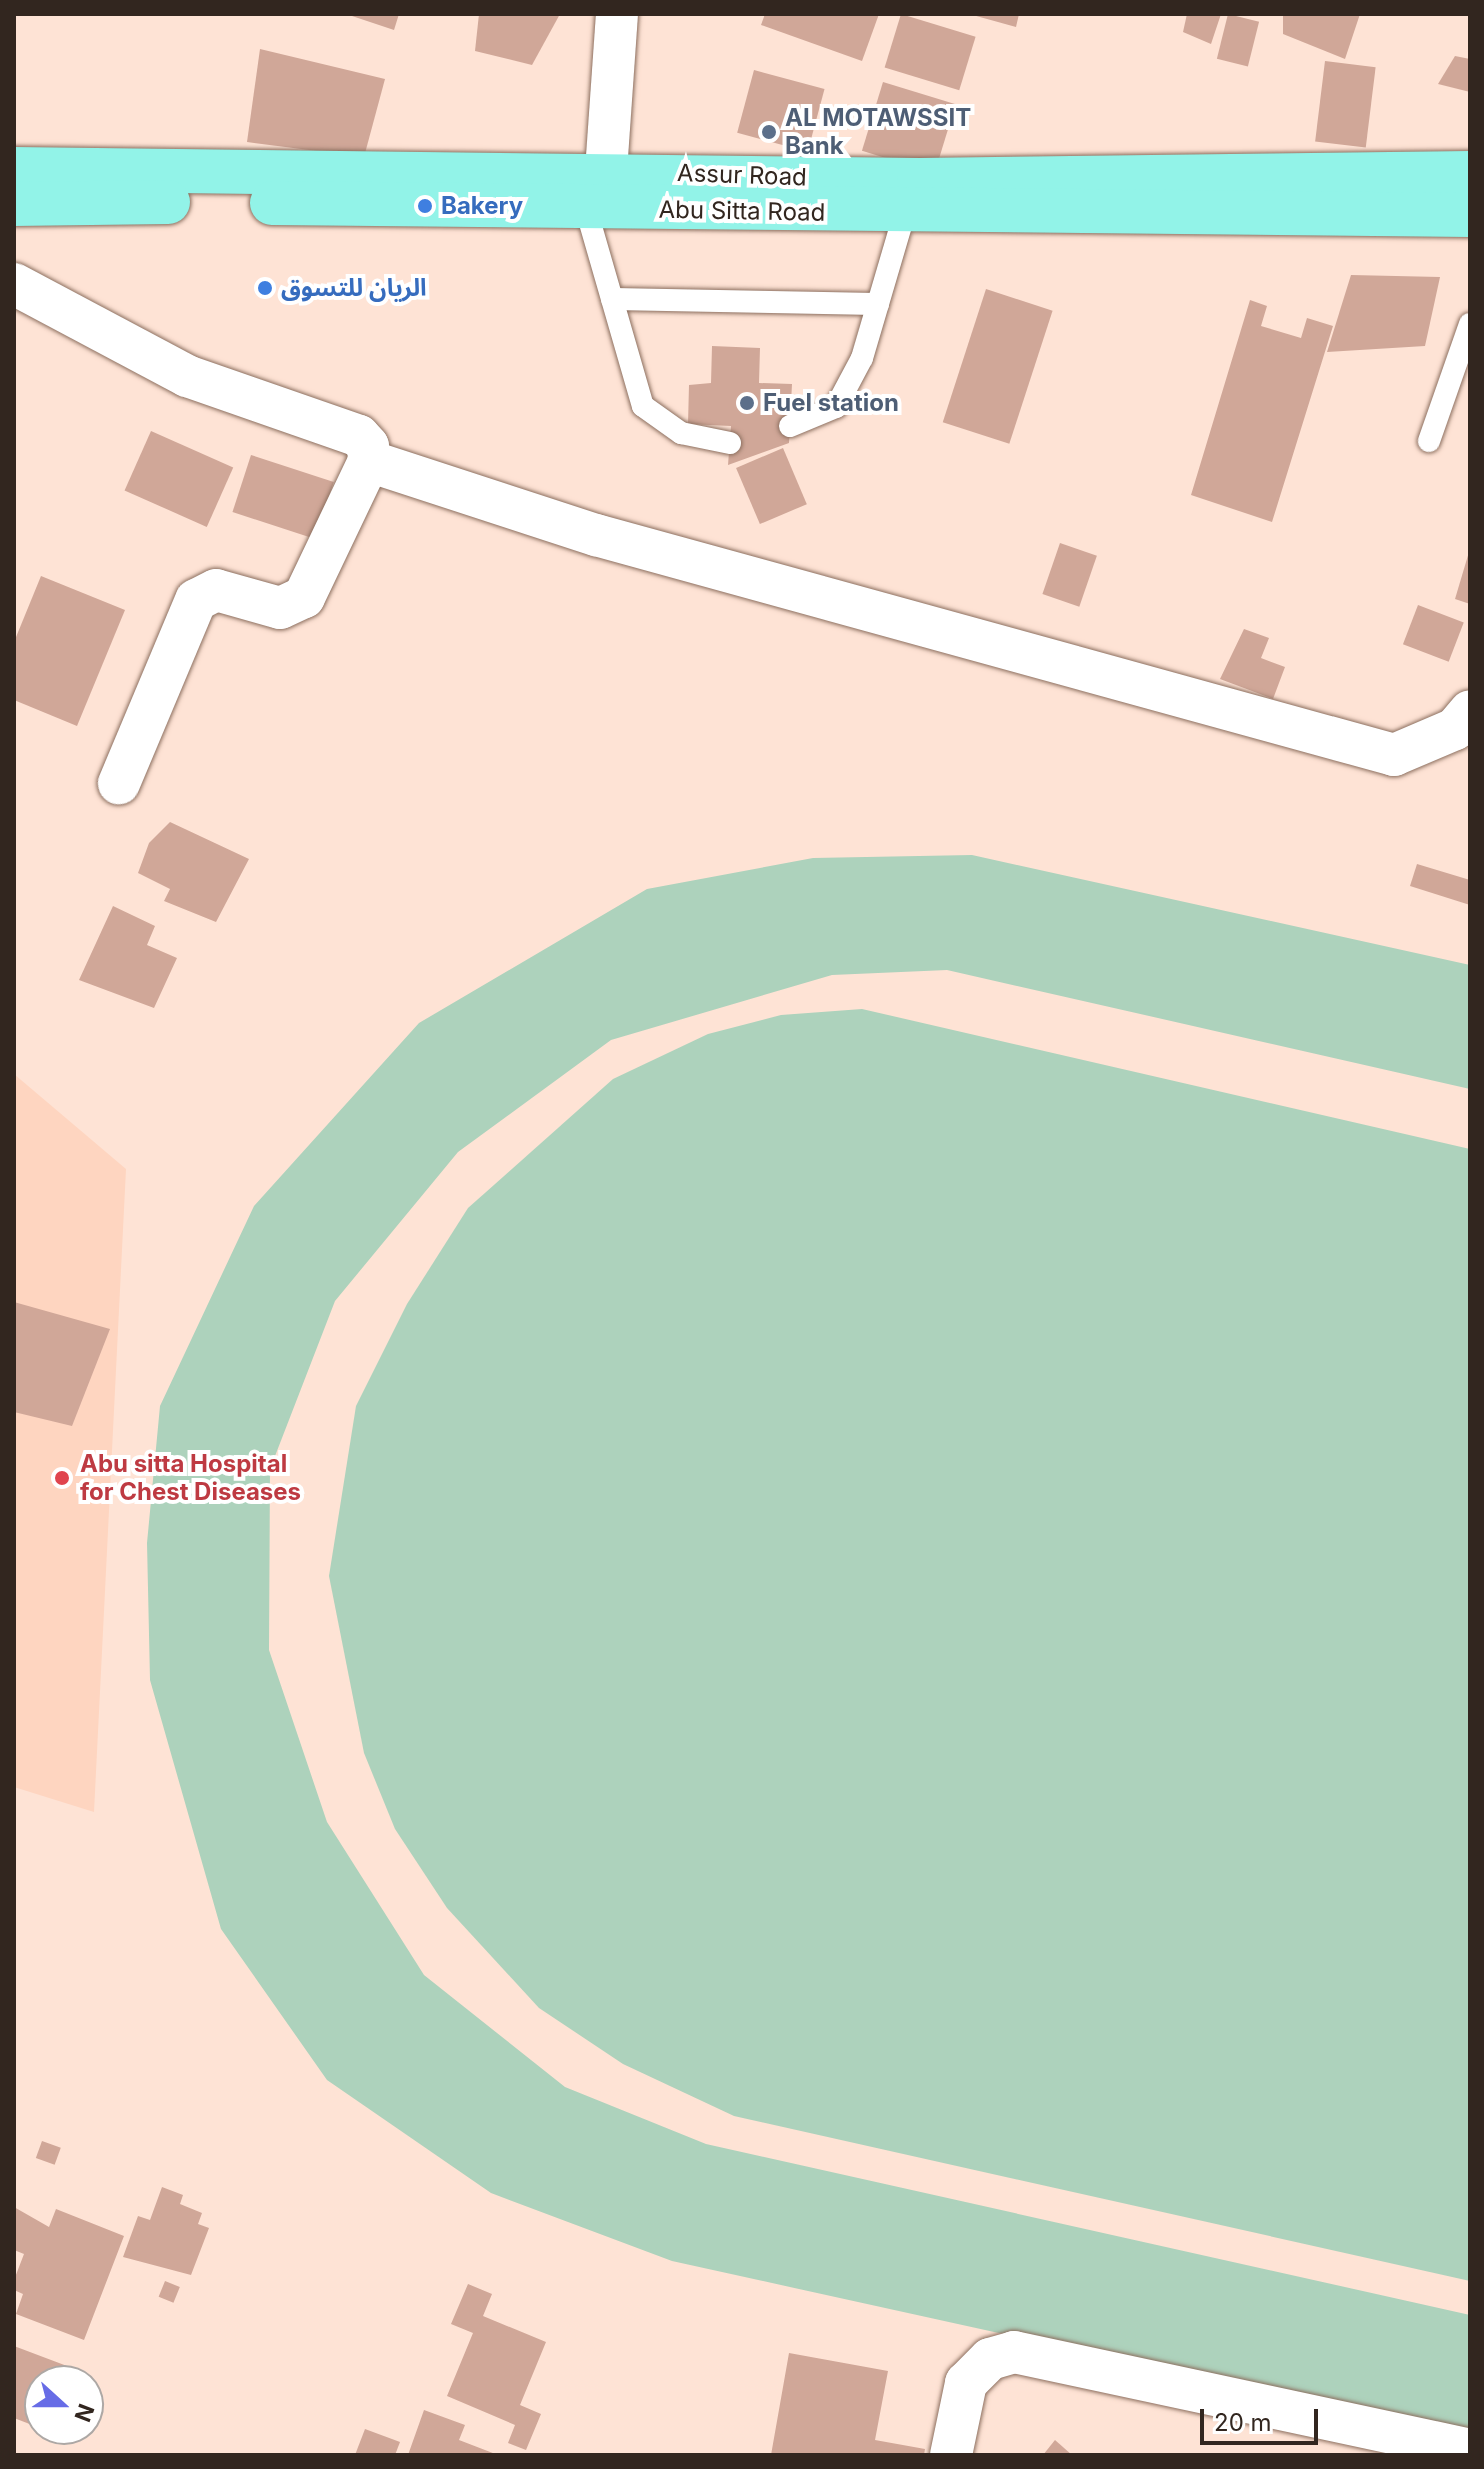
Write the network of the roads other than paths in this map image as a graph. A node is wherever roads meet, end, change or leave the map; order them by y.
1 (617, 14) edge
2 (14, 169) edge
3 (606, 171) junction
4 (1470, 173) edge
5 (1100, 195) junction
6 (14, 204) edge
7 (586, 209) junction
8 (905, 212) junction
9 (1470, 215) edge
10 (14, 284) edge
11 (612, 299) junction
12 (878, 304) junction
13 (1470, 324) edge
14 (790, 426) dead end
15 (1429, 441) dead end
16 (730, 443) dead end
17 (369, 461) junction
18 (1470, 711) edge
19 (119, 783) dead end
20 (1470, 2450) edge
21 (951, 2455) edge

1 - 3 street
2 - 3 main road, Assur Road
3 - 5 main road, Assur Road
4 - 5 main road, Assur Road
5 - 8 main road, Abu Sitta Road
5 - 9 main road, Abu Sitta Road
6 - 7 main road, Abu Sitta Road
7 - 8 main road, Abu Sitta Road
7 - 11 lane
8 - 12 lane
10 - 17 street
11 - 12 lane
11 - 16 lane
12 - 14 lane
13 - 15 lane
17 - 18 street
17 - 19 street
20 - 21 street

